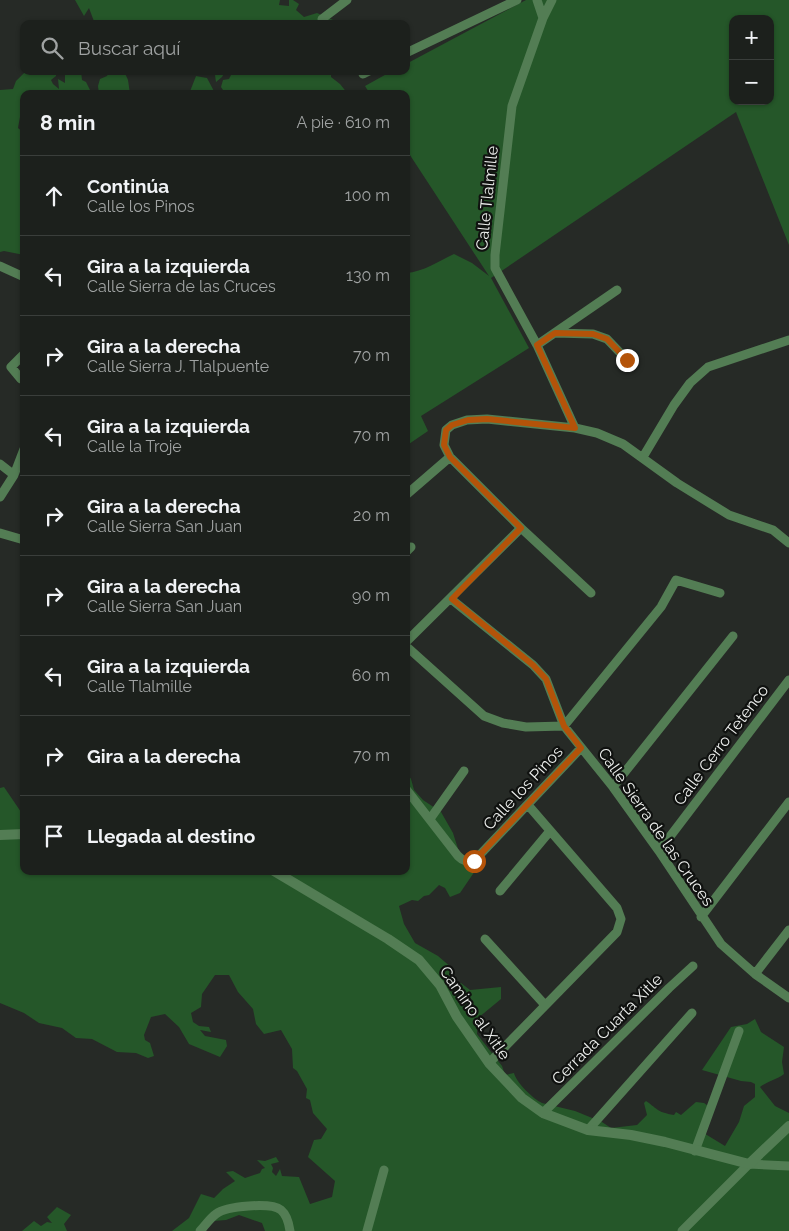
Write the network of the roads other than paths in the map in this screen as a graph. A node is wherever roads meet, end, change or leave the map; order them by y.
1 (347, 0) edge
2 (517, 0) edge
3 (537, 0) edge
4 (552, 0) edge
5 (543, 18) junction
6 (322, 19) dead end
7 (410, 51) edge
8 (0, 266) edge
9 (20, 275) edge
10 (617, 290) dead end
11 (555, 333) junction
12 (789, 340) edge
13 (537, 345) junction
14 (20, 358) edge
15 (627, 360) dead end
16 (20, 379) dead end
17 (575, 428) junction
18 (450, 457) junction
19 (643, 458) junction
20 (20, 459) edge
21 (0, 464) edge
22 (14, 475) junction
23 (410, 491) edge
24 (0, 497) edge
25 (521, 528) junction
26 (0, 533) edge
27 (20, 539) edge
28 (789, 543) edge
29 (591, 593) dead end
30 (720, 593) dead end
31 (452, 599) junction
32 (733, 636) dead end
33 (410, 638) edge
34 (410, 650) edge
35 (789, 680) edge
36 (564, 726) junction
37 (581, 748) junction
38 (464, 771) dead end
39 (613, 787) junction
40 (410, 794) edge
41 (789, 802) edge
42 (528, 805) junction
43 (430, 819) junction
44 (550, 831) junction
45 (20, 834) edge
46 (0, 835) edge
47 (659, 852) junction
48 (281, 875) edge
49 (500, 891) dead end
50 (701, 917) junction
51 (789, 930) edge
52 (485, 939) dead end
53 (693, 966) dead end
54 (755, 974) junction
55 (789, 998) edge
56 (545, 1005) junction
57 (692, 1013) dead end
58 (739, 1031) dead end
59 (489, 1063) junction
60 (543, 1113) junction
61 (789, 1126) edge
62 (588, 1130) junction
63 (695, 1150) junction
64 (749, 1164) junction
65 (789, 1166) edge
66 (384, 1170) dead end
67 (200, 1231) edge
68 (290, 1231) edge
69 (367, 1231) edge
70 (682, 1231) edge

1 - 6 street
2 - 7 street
3 - 5 street
4 - 5 street, Calle Tlalmille
5 - 13 street, Calle Tlalmille
8 - 9 street
10 - 11 street
11 - 13 street
11 - 15 street
12 - 19 street
13 - 17 street, Calle Tlalmille
14 - 16 street
17 - 18 street
17 - 19 street
18 - 23 street
18 - 25 street
19 - 28 street
20 - 22 street
21 - 22 street
22 - 24 street
25 - 29 street
25 - 31 street
26 - 27 street
30 - 36 street
31 - 33 street
31 - 36 street, Calle Sierra de las Cruces
32 - 39 street
34 - 36 street
35 - 47 street, Calle Cerro Tetenco
36 - 37 street, Calle Sierra de las Cruces
37 - 39 street, Calle Sierra de las Cruces
37 - 42 street, Calle los Pinos
38 - 43 street
39 - 47 street, Calle Sierra de las Cruces
40 - 43 street, Calle los Pinos
41 - 50 street
42 - 43 street, Calle los Pinos
42 - 44 street
44 - 49 street
44 - 56 street
45 - 46 street
47 - 50 street, Calle Sierra de las Cruces
48 - 59 street, Camino al Xitle
50 - 54 street, Calle Sierra de las Cruces
51 - 54 street
52 - 56 street
53 - 60 street, Cerrada Cuarta Xitle
54 - 55 street, Calle Sierra de las Cruces
56 - 59 street
57 - 62 street
58 - 63 street
59 - 60 street, Camino al Xitle
60 - 62 street, Camino al Xitle
61 - 64 street
62 - 63 street, Camino al Xitle
63 - 64 street, Camino al Xitle
64 - 65 street
64 - 70 street
66 - 69 street
67 - 68 street

